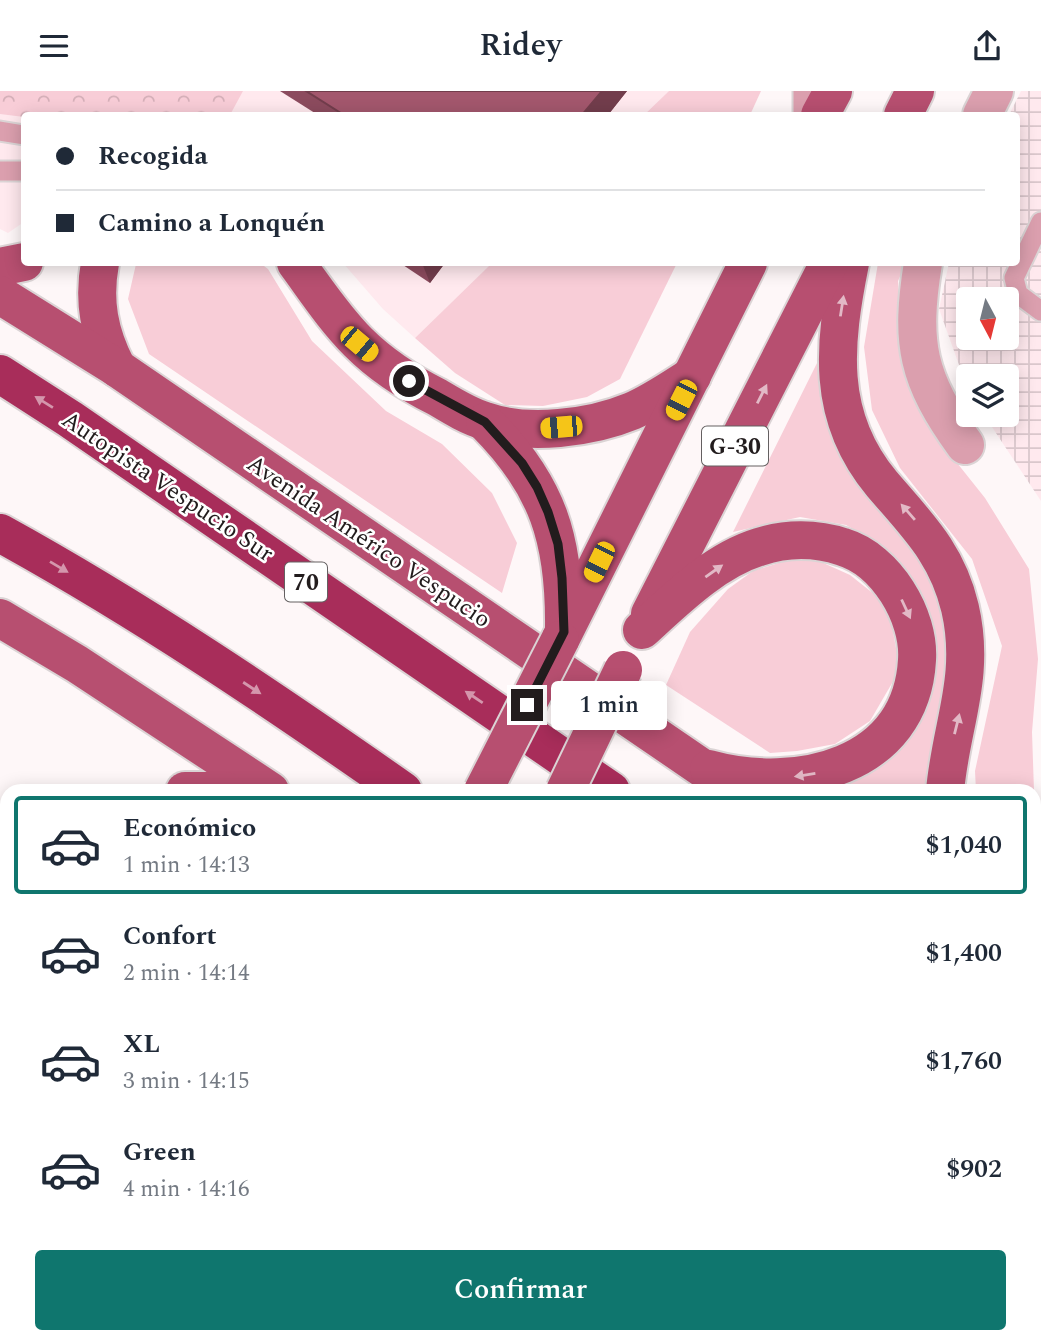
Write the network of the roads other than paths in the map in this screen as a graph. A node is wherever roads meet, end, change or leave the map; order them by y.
1 (803, 91) edge
2 (833, 91) edge
3 (915, 91) edge
4 (994, 91) edge
5 (803, 112) edge
6 (822, 112) edge
7 (904, 112) edge
8 (984, 112) edge
9 (0, 131) edge
10 (21, 134) edge
11 (0, 171) edge
12 (21, 171) edge
13 (1041, 222) edge
14 (21, 264) edge
15 (100, 266) edge
16 (298, 266) edge
17 (747, 266) edge
18 (827, 266) edge
19 (849, 266) edge
20 (923, 266) edge
21 (1020, 266) edge
22 (1020, 266) edge
23 (0, 267) edge
24 (0, 295) edge
25 (1041, 311) edge
26 (117, 368) junction
27 (0, 374) edge
28 (692, 376) junction
29 (485, 422) junction
30 (965, 445) dead end
31 (0, 533) edge
32 (0, 618) edge
33 (642, 629) junction
34 (562, 636) junction
35 (700, 767) junction
36 (259, 784) edge
37 (393, 784) edge
38 (487, 784) edge
39 (568, 784) edge
40 (601, 784) edge
41 (726, 784) edge
42 (946, 784) edge

1 - 5 lane
2 - 6 main road
3 - 7 main road
4 - 8 street
9 - 10 lane
11 - 12 lane
13 - 22 lane
14 - 23 main road
15 - 26 main road
16 - 29 main road
17 - 28 main road, G-30
33 -> 18 main road, G-30
42 -> 19 main road
20 - 30 street
21 - 25 lane
24 - 26 main road, Avenida Américo Vespucio
26 - 35 main road, Avenida Américo Vespucio
40 -> 27 highway, Autopista Vespucio Sur / 70
28 - 29 main road
28 - 34 main road, G-30
29 - 34 main road
31 -> 37 highway
32 - 36 main road
33 -> 35 main road
33 - 39 main road, G-30, bridge
34 - 38 main road, bridge
35 - 41 main road, Avenida Américo Vespucio

